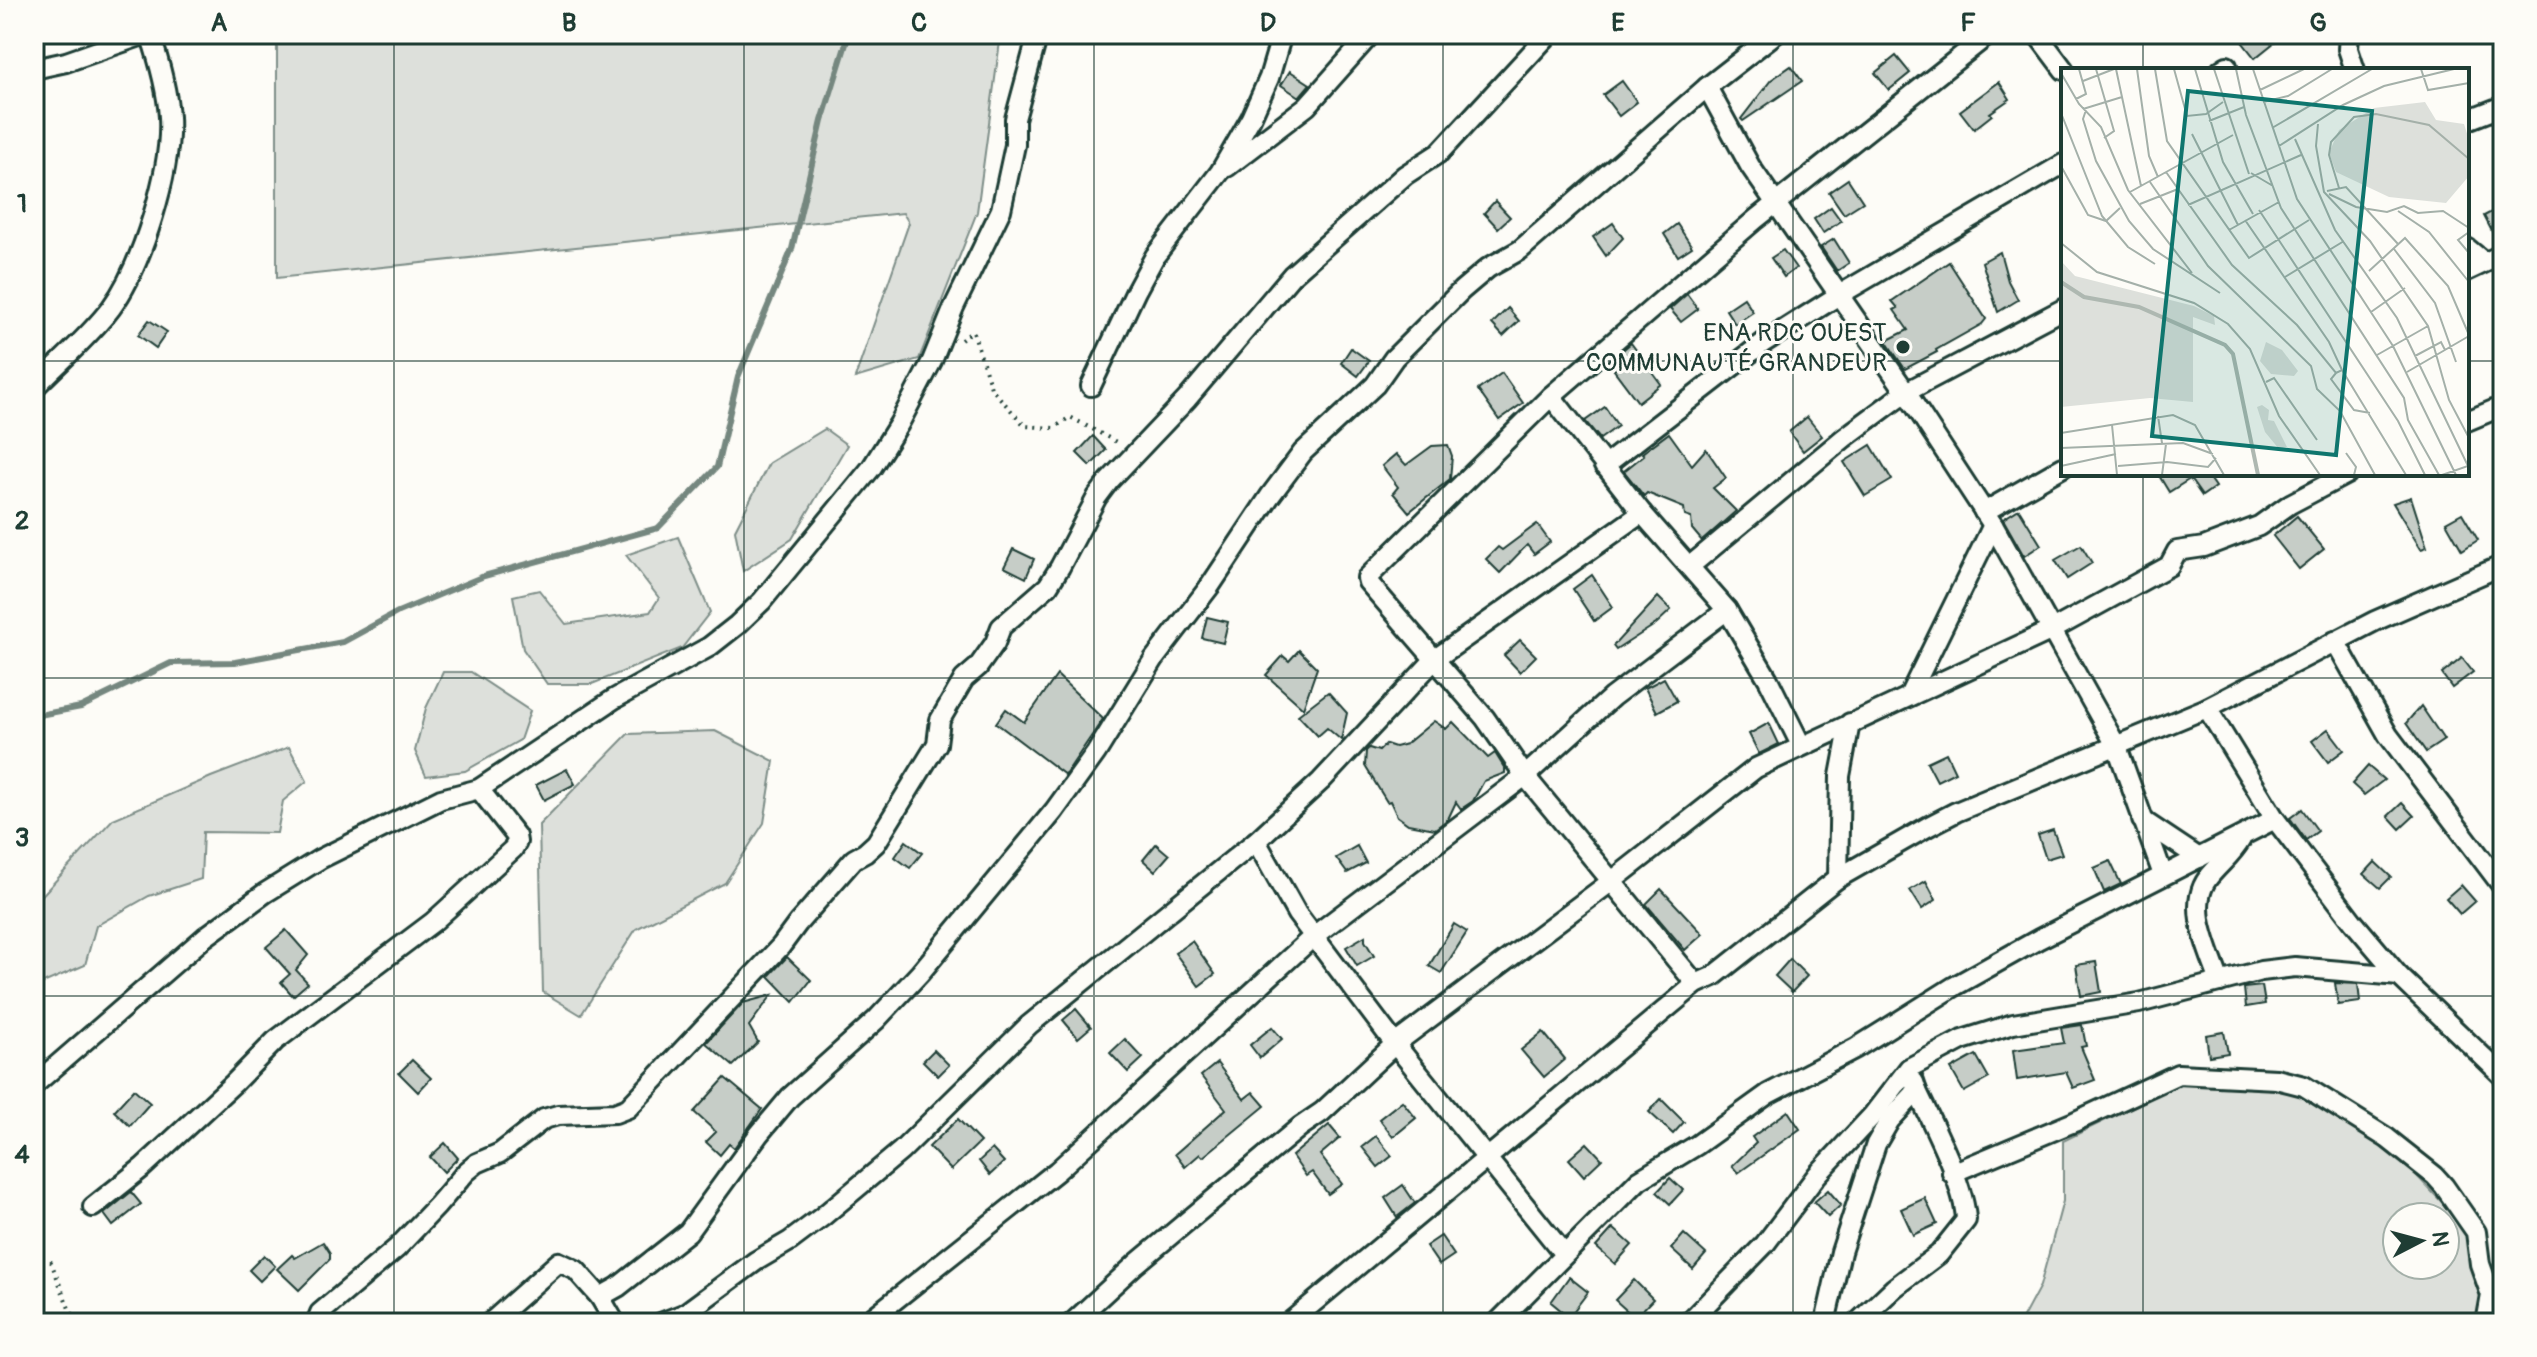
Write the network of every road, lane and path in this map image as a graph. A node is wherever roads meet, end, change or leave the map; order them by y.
1 (148, 34) edge
2 (1038, 34) edge
3 (1282, 34) edge
4 (1371, 34) edge
5 (1549, 34) edge
6 (1775, 34) edge
7 (1989, 34) edge
8 (2037, 34) edge
9 (2349, 34) edge
10 (2062, 68) edge
11 (2354, 68) edge
12 (34, 69) edge
13 (1707, 87) junction
14 (2503, 106) edge
15 (2469, 119) edge
16 (2061, 165) edge
17 (1750, 166) junction
18 (1220, 172) junction
19 (1776, 205) junction
20 (1756, 219) junction
21 (2503, 254) edge
22 (2476, 267) edge
23 (1839, 295) junction
24 (2061, 310) edge
25 (932, 361) junction
26 (1091, 386) dead end
27 (34, 388) edge
28 (1906, 392) junction
29 (1551, 396) junction
30 (2503, 406) edge
31 (2469, 418) edge
32 (1136, 453) junction
33 (1604, 466) junction
34 (2061, 468) edge
35 (2343, 476) edge
36 (1642, 513) junction
37 (1989, 518) junction
38 (2503, 565) edge
39 (1690, 566) junction
40 (1727, 610) junction
41 (2052, 630) junction
42 (2335, 641) junction
43 (1435, 659) junction
44 (1909, 696) junction
45 (2207, 708) junction
46 (1850, 723) junction
47 (1801, 745) junction
48 (2117, 747) junction
49 (1525, 776) junction
50 (479, 789) junction
51 (2275, 819) junction
52 (2142, 820) junction
53 (2242, 837) junction
54 (1256, 841) junction
55 (2199, 858) junction
56 (2163, 875) junction
57 (1838, 878) junction
58 (1612, 881) junction
59 (2503, 887) edge
60 (1315, 935) junction
61 (2399, 976) junction
62 (2220, 982) junction
63 (1696, 984) junction
64 (1395, 1044) junction
65 (1909, 1068) junction
66 (2503, 1076) edge
67 (34, 1085) edge
68 (1917, 1091) junction
69 (1485, 1158) junction
70 (1952, 1173) junction
71 (93, 1207) dead end
72 (1564, 1254) junction
73 (34, 1264) edge
74 (600, 1297) junction
75 (80, 1323) edge
76 (316, 1323) edge
77 (490, 1323) edge
78 (615, 1323) edge
79 (661, 1323) edge
80 (866, 1323) edge
81 (1072, 1323) edge
82 (1289, 1323) edge
83 (1497, 1323) edge
84 (1688, 1323) edge
85 (1825, 1323) edge
86 (1857, 1323) edge
87 (2486, 1323) edge

1 - 12 street
1 - 27 street
2 - 25 street
3 - 18 street
4 - 18 street
5 - 32 street
6 - 13 street
7 - 19 street
8 - 10 street
9 - 11 street
13 - 17 street
13 - 74 street
14 - 15 street
16 - 23 street
17 - 19 street
17 - 20 street
18 - 26 street
19 - 20 street
19 - 23 street
20 - 29 street
21 - 22 street
23 - 28 street
23 - 33 street
24 - 28 street
25 - 32 path
25 - 50 street
28 - 37 street
28 - 39 street
29 - 33 street
29 - 43 street
30 - 31 street
32 - 76 street
33 - 36 street
34 - 37 street
35 - 41 street
36 - 39 street
36 - 43 street
37 - 41 street
37 - 44 street
38 - 42 street
39 - 40 street
40 - 47 street
40 - 49 street
41 - 44 street
41 - 48 street
42 - 45 street
42 - 59 street
43 - 49 street
43 - 54 street
44 - 46 street
45 - 48 street
45 - 51 street
46 - 47 street
46 - 57 street
47 - 58 street
48 - 52 street
48 - 57 street
49 - 58 street
49 - 60 street
50 - 67 street
50 - 71 street
51 - 53 street
51 - 61 street
52 - 55 street
52 - 56 street
53 - 55 street
53 - 62 street
54 - 60 street
54 - 79 street
55 - 56 street
56 - 72 street
57 - 63 street
58 - 63 street
58 - 64 street
60 - 64 street
60 - 80 street
61 - 62 street
61 - 66 street
62 - 65 street
63 - 69 street
64 - 69 street
64 - 81 street
65 - 68 street
65 - 84 street
68 - 70 street
68 - 85 street
69 - 72 street
69 - 82 street
70 - 86 street
70 - 87 street
72 - 83 street
73 - 75 path
74 - 77 street
74 - 78 street

